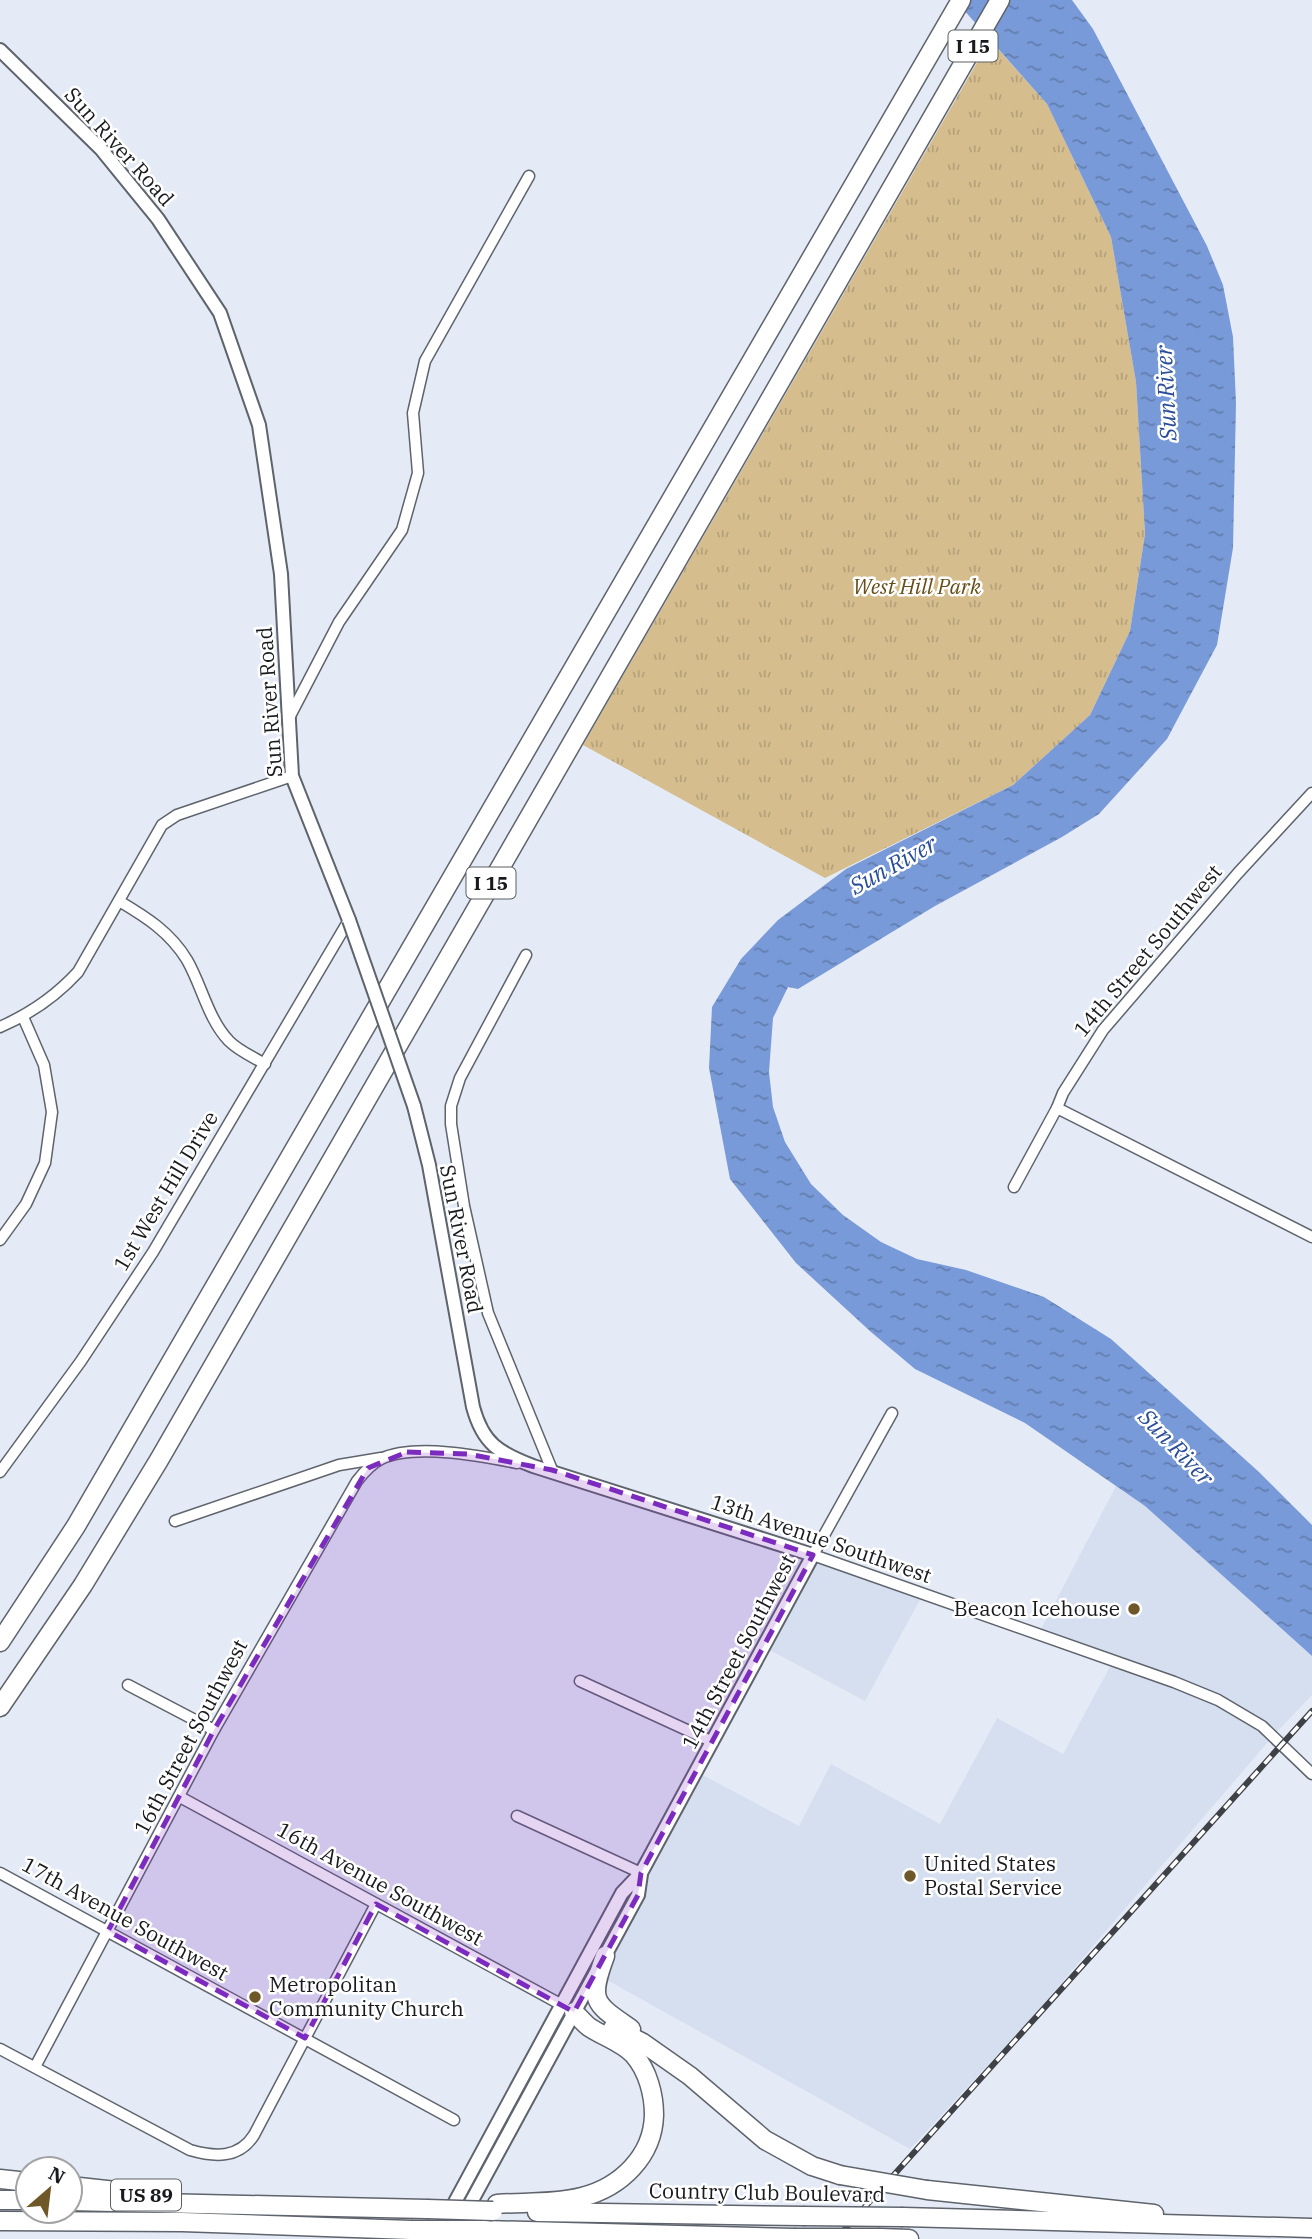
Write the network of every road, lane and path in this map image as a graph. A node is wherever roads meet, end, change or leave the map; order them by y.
1 (961, 0) edge
2 (1000, 0) edge
3 (0, 50) edge
4 (529, 176) dead end
5 (289, 718) junction
6 (292, 776) junction
7 (1312, 793) edge
8 (119, 901) junction
9 (349, 920) junction
10 (526, 956) dead end
11 (23, 1017) junction
12 (0, 1027) edge
13 (265, 1064) junction
14 (1057, 1108) junction
15 (1014, 1186) dead end
16 (1312, 1237) edge
17 (0, 1240) edge
18 (892, 1413) dead end
19 (407, 1452) joint
20 (382, 1458) junction
21 (533, 1466) junction
22 (552, 1470) junction
23 (0, 1472) edge
24 (175, 1521) dead end
25 (813, 1555) junction
26 (0, 1642) edge
27 (580, 1681) dead end
28 (128, 1685) dead end
29 (0, 1705) edge
30 (214, 1730) junction
31 (713, 1742) junction
32 (1312, 1774) edge
33 (180, 1797) junction
34 (517, 1816) dead end
35 (0, 1873) edge
36 (641, 1873) junction
37 (376, 1904) junction
38 (108, 1931) junction
39 (605, 1956) junction
40 (568, 2008) junction
41 (304, 2038) junction
42 (0, 2049) edge
43 (662, 2057) junction
44 (35, 2067) junction
45 (454, 2120) dead end
46 (84, 2188) edge
47 (84, 2201) edge
48 (222, 2204) junction
49 (495, 2207) junction
50 (0, 2221) edge
51 (182, 2222) junction
52 (1205, 2225) junction
53 (1312, 2228) edge
54 (794, 2238) edge
55 (880, 2238) edge
56 (327, 2239) edge
57 (435, 2239) edge
58 (451, 2239) edge
59 (787, 2239) edge
60 (909, 2239) edge

1 - 26 highway, I 15
2 - 29 highway, I 15
3 - 5 street, Sun River Road
4 - 5 street
5 - 6 street, Sun River Road
6 - 8 street
6 - 9 street, Sun River Road
7 - 14 street, 14th Street Southwest
8 - 11 street
8 - 13 street
9 - 13 street, 1st West Hill Drive
9 - 21 street, Sun River Road, bridge
10 - 22 street
11 - 12 street
11 - 17 street
13 - 23 street, 1st West Hill Drive
14 - 15 street, 14th Street Southwest
14 - 16 street
18 - 25 street, 14th Street Southwest
19 - 20 street, 16th Street Southwest
19 - 21 street, 13th Avenue Southwest
20 - 24 street
20 - 30 street, 16th Street Southwest
21 - 22 street, 13th Avenue Southwest
22 - 25 street, 13th Avenue Southwest
25 - 31 street, 14th Street Southwest
25 - 32 street, 13th Avenue Southwest
27 - 31 street
28 - 30 street
30 - 33 street, 16th Street Southwest
31 - 36 street, 14th Street Southwest
33 - 37 street, 16th Avenue Southwest
33 - 38 street, 16th Street Southwest
34 - 36 street
35 - 38 street, 17th Avenue Southwest
36 - 39 street, 14th Street Southwest
36 - 40 street, 14th Street Southwest
37 - 40 street, 16th Avenue Southwest
37 - 41 street
38 - 41 street, 17th Avenue Southwest
38 - 44 street, 16th Street Southwest
39 - 40 street, 14th Street Southwest
39 - 43 highway
40 - 43 highway
40 - 49 highway
40 - 57 street, 14th Street Southwest
40 - 58 street, 14th Street Southwest
41 - 44 street
41 - 45 street, 17th Avenue Southwest
42 - 44 street
43 - 52 highway, bridge
46 - 48 highway, US 89
47 - 48 highway
48 - 49 highway, Country Club Boulevard, bridge
49 - 52 highway, Country Club Boulevard, bridge
50 - 51 highway, Country Club Boulevard
51 - 54 highway, Country Club Boulevard, bridge
51 - 56 highway
52 - 53 highway, Country Club Boulevard
54 - 55 highway, Country Club Boulevard, bridge
54 - 59 highway
55 - 60 highway, Country Club Boulevard

